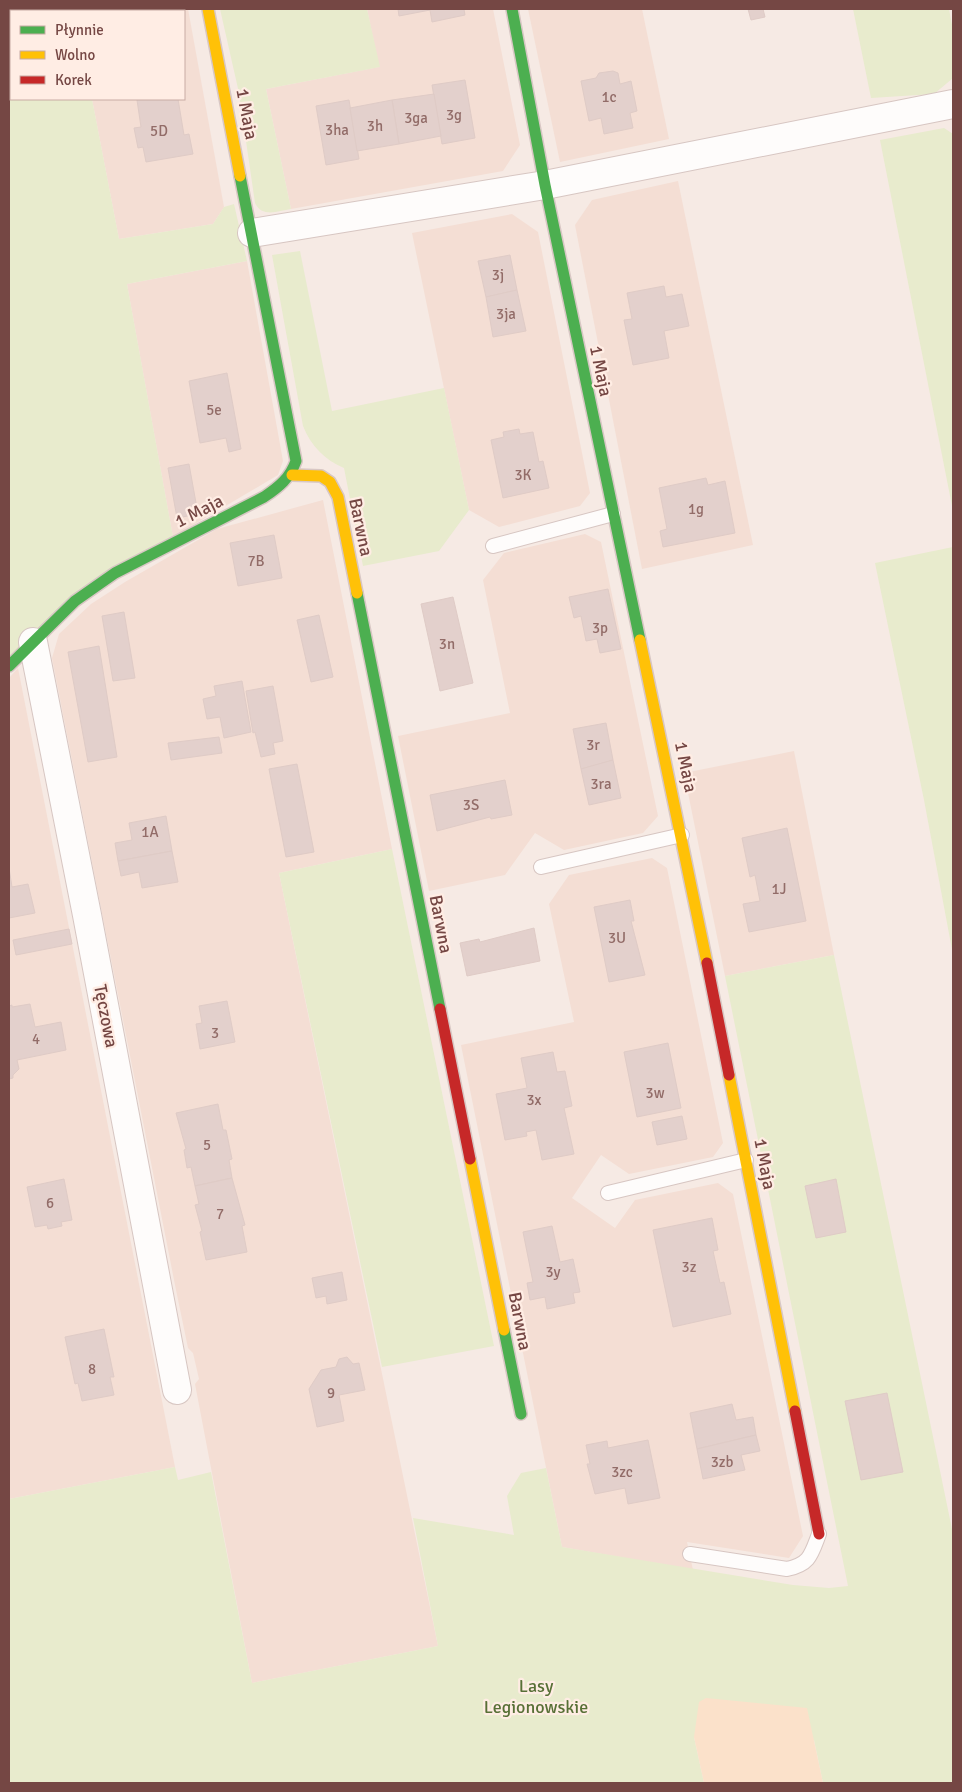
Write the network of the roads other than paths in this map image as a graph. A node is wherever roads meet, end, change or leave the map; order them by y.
1 (208, 9) edge
2 (512, 9) edge
3 (953, 104) edge
4 (545, 185) junction
5 (252, 233) junction
6 (292, 474) junction
7 (612, 514) junction
8 (493, 546) dead end
9 (33, 642) junction
10 (9, 666) edge
11 (682, 835) junction
12 (541, 867) dead end
13 (746, 1160) junction
14 (608, 1193) dead end
15 (177, 1390) dead end
16 (521, 1414) dead end
17 (819, 1534) joint
18 (690, 1554) dead end

1 - 5 street, 1 Maja
2 - 4 street, 1 Maja
3 - 4 street
4 - 5 street
4 - 7 street, 1 Maja
5 - 6 street, 1 Maja
6 - 9 street, 1 Maja
6 - 16 street, Barwna
7 - 8 lane
7 - 11 street, 1 Maja
9 - 10 street, 1 Maja
9 - 15 street, Tęczowa
11 - 12 lane
11 - 13 street, 1 Maja
13 - 14 lane
13 - 17 street, 1 Maja
17 - 18 lane

